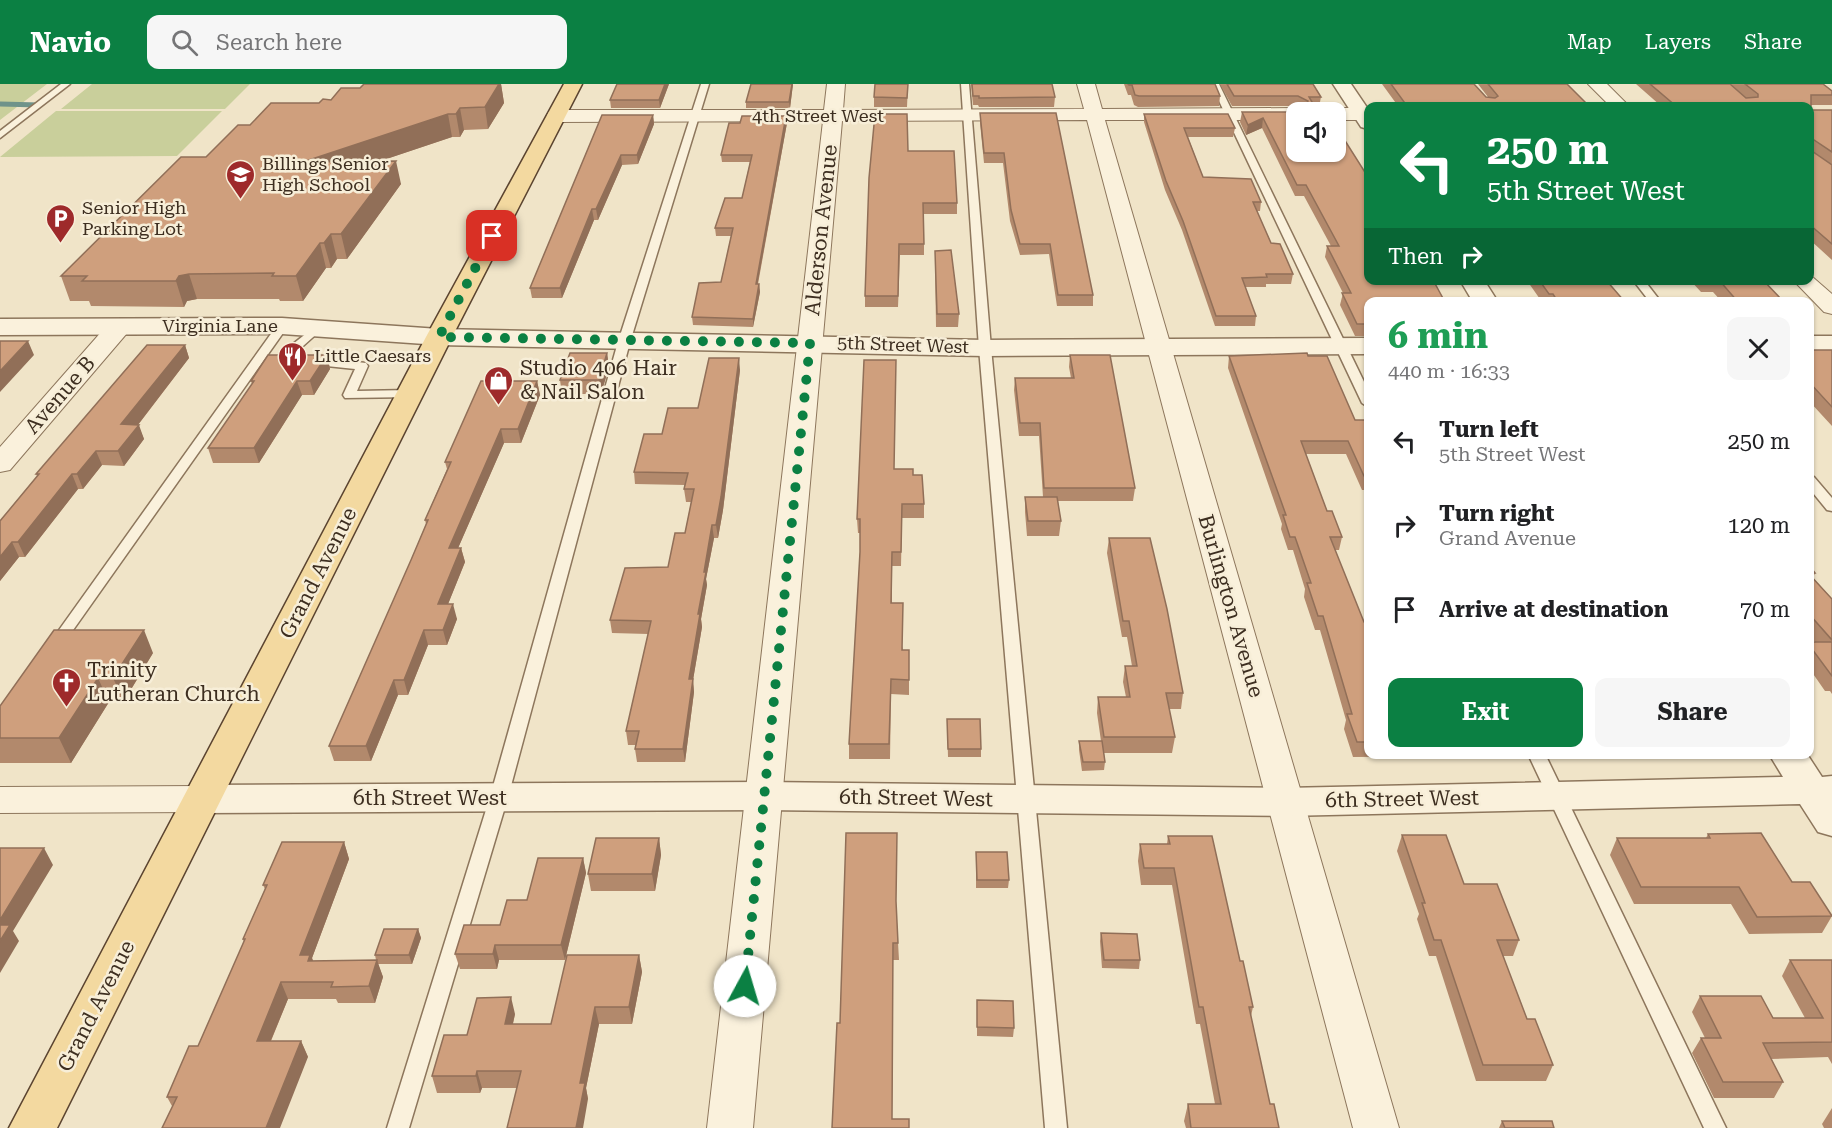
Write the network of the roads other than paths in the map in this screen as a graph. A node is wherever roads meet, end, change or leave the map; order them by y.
1 (66, 84) edge
2 (573, 84) edge
3 (705, 84) edge
4 (836, 84) edge
5 (965, 84) edge
6 (1086, 84) edge
7 (1215, 84) edge
8 (1342, 84) edge
9 (1597, 84) edge
10 (1616, 102) edge
11 (1286, 114) edge
12 (1364, 114) edge
13 (968, 115) junction
14 (1095, 115) junction
15 (1230, 115) junction
16 (1346, 115) edge
17 (695, 116) junction
18 (833, 116) junction
19 (556, 117) junction
20 (1364, 117) edge
21 (0, 135) edge
22 (1642, 285) edge
23 (1809, 285) edge
24 (1652, 297) edge
25 (1832, 307) edge
26 (282, 326) junction
27 (0, 327) edge
28 (119, 327) junction
29 (317, 328) junction
30 (439, 337) junction
31 (624, 342) junction
32 (810, 343) junction
33 (1814, 344) edge
34 (1832, 344) edge
35 (1341, 346) junction
36 (1364, 346) edge
37 (1158, 347) junction
38 (986, 348) junction
39 (410, 394) junction
40 (1364, 395) edge
41 (0, 464) edge
42 (1814, 486) edge
43 (1832, 507) edge
44 (48, 655) edge
45 (1538, 759) edge
46 (1792, 759) edge
47 (1821, 790) edge
48 (764, 796) junction
49 (1556, 796) junction
50 (499, 797) junction
51 (202, 799) junction
52 (1028, 799) junction
53 (0, 800) edge
54 (1285, 802) junction
55 (1832, 822) edge
56 (33, 1128) edge
57 (398, 1128) edge
58 (730, 1128) edge
59 (1056, 1128) edge
60 (1376, 1128) edge
61 (1715, 1128) edge

1 - 21 lane
2 - 19 main road, Grand Avenue
3 - 17 lane
4 - 18 street, Alderson Avenue
5 - 13 lane
6 - 14 street, Burlington Avenue
7 - 15 lane
8 - 12 street
9 - 10 street
11 - 15 street, 4th Street West
13 - 14 street, 4th Street West
13 - 18 street, 4th Street West
13 - 38 lane
14 - 15 street, 4th Street West
14 - 37 street, Burlington Avenue
15 - 35 lane
16 - 20 street
17 - 18 street, 4th Street West
17 - 19 street, 4th Street West
17 - 31 lane
18 - 32 street, Alderson Avenue
19 - 30 main road, Grand Avenue
22 - 24 lane
23 - 25 street
26 - 28 street, Virginia Lane
26 - 29 street, Virginia Lane
26 - 44 lane
27 - 28 street, Virginia Lane
28 - 41 street, Avenue B
29 - 30 street, Virginia Lane
29 - 39 lane
30 - 31 street, 5th Street West
30 - 39 main road, Grand Avenue
31 - 32 street, 5th Street West
31 - 50 lane
32 - 38 street, 5th Street West
32 - 48 street, Alderson Avenue
33 - 34 street
35 - 36 street, 5th Street West
35 - 37 street, 5th Street West
35 - 40 lane
37 - 38 street, 5th Street West
37 - 54 street, Burlington Avenue
38 - 52 lane
39 - 51 main road, Grand Avenue
42 - 43 lane
45 - 49 lane
46 - 47 street
47 - 49 street, 6th Street West
47 - 55 street
48 - 50 street, 6th Street West
48 - 52 street, 6th Street West
48 - 58 street, Alderson Avenue
49 - 54 street, 6th Street West
49 - 61 lane
50 - 51 street, 6th Street West
50 - 57 lane
51 - 53 street, 6th Street West
51 - 56 main road, Grand Avenue
52 - 54 street, 6th Street West
52 - 59 lane
54 - 60 street, Burlington Avenue

